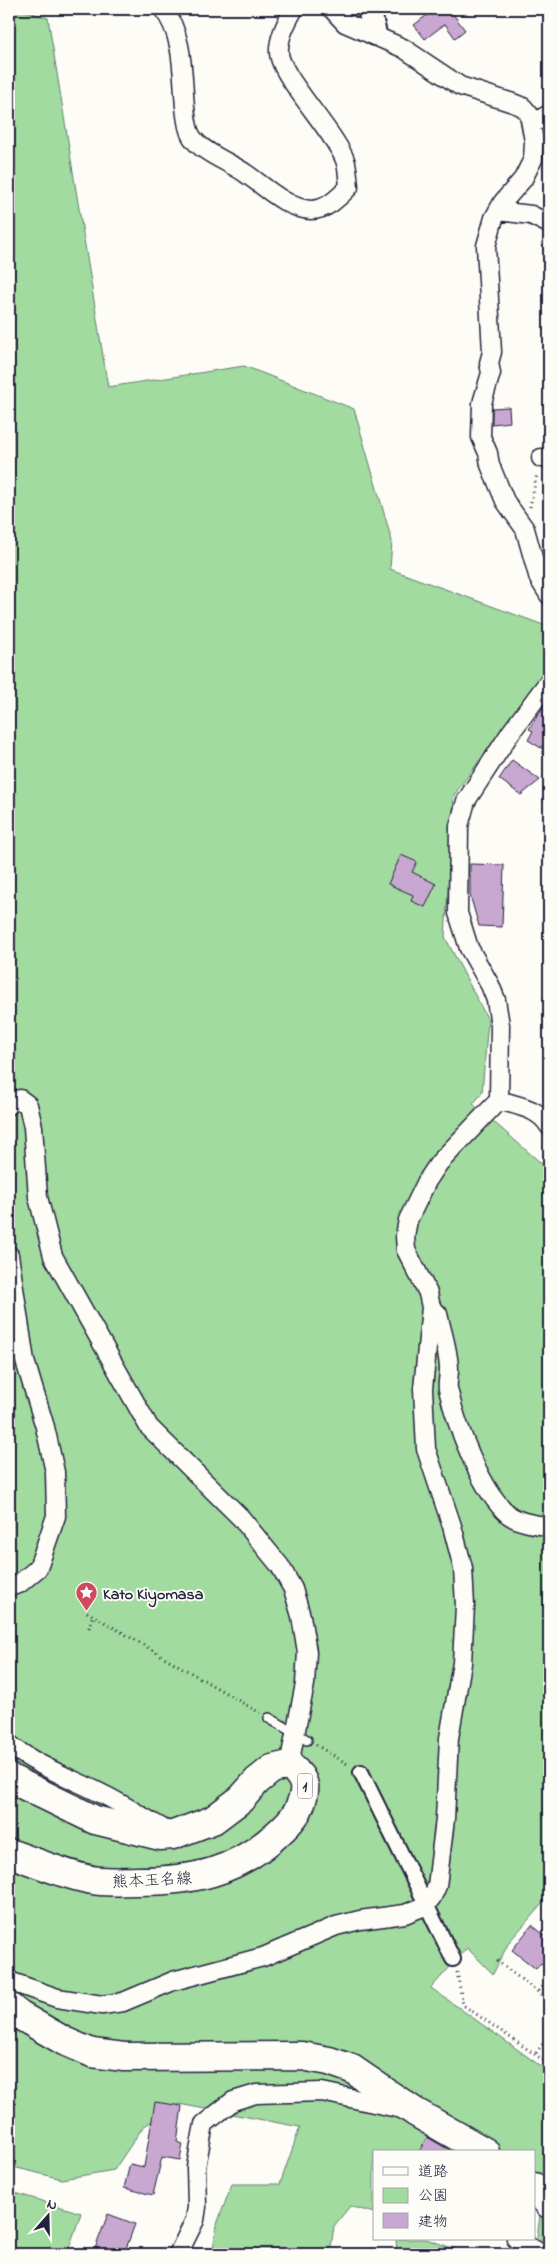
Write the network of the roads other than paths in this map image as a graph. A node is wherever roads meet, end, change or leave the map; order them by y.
1 (163, 9) edge
2 (294, 9) edge
3 (332, 9) edge
4 (369, 9) edge
5 (374, 34) junction
6 (549, 114) edge
7 (532, 124) junction
8 (541, 154) edge
9 (498, 211) junction
10 (549, 224) edge
11 (549, 595) edge
12 (549, 681) edge
13 (498, 1100) junction
14 (9, 1105) edge
15 (549, 1126) edge
16 (9, 1255) edge
17 (431, 1307) junction
18 (549, 1526) edge
19 (9, 1587) edge
20 (269, 1718) road end
21 (301, 1736) junction
22 (9, 1744) edge
23 (289, 1765) junction
24 (360, 1772) road end
25 (9, 1778) edge
26 (173, 1835) junction
27 (9, 1853) edge
28 (425, 1906) junction
29 (453, 1959) road end
30 (9, 1981) edge
31 (12, 2014) edge
32 (415, 2112) junction
33 (482, 2150) edge
34 (536, 2189) edge
35 (549, 2204) edge
36 (518, 2240) edge
37 (178, 2254) edge
38 (542, 2254) edge

1 - 2 street
3 - 5 street
4 - 5 street
5 - 7 street
6 - 7 street
7 - 8 street
8 - 9 street
9 - 10 street
9 - 11 street
12 - 13 street
13 - 15 street
13 - 17 street
14 - 21 street
16 - 19 street
17 - 18 street
17 - 28 street
20 - 21 lane
21 - 23 street
22 - 26 street
23 - 26 main road, 1
23 - 27 main road, 熊本玉名線 / 1
24 - 28 street
25 - 26 main road, 1
28 - 29 street
28 - 30 street
31 - 32 main road
32 - 33 main road
32 - 37 street
34 - 35 main road
36 - 38 street

